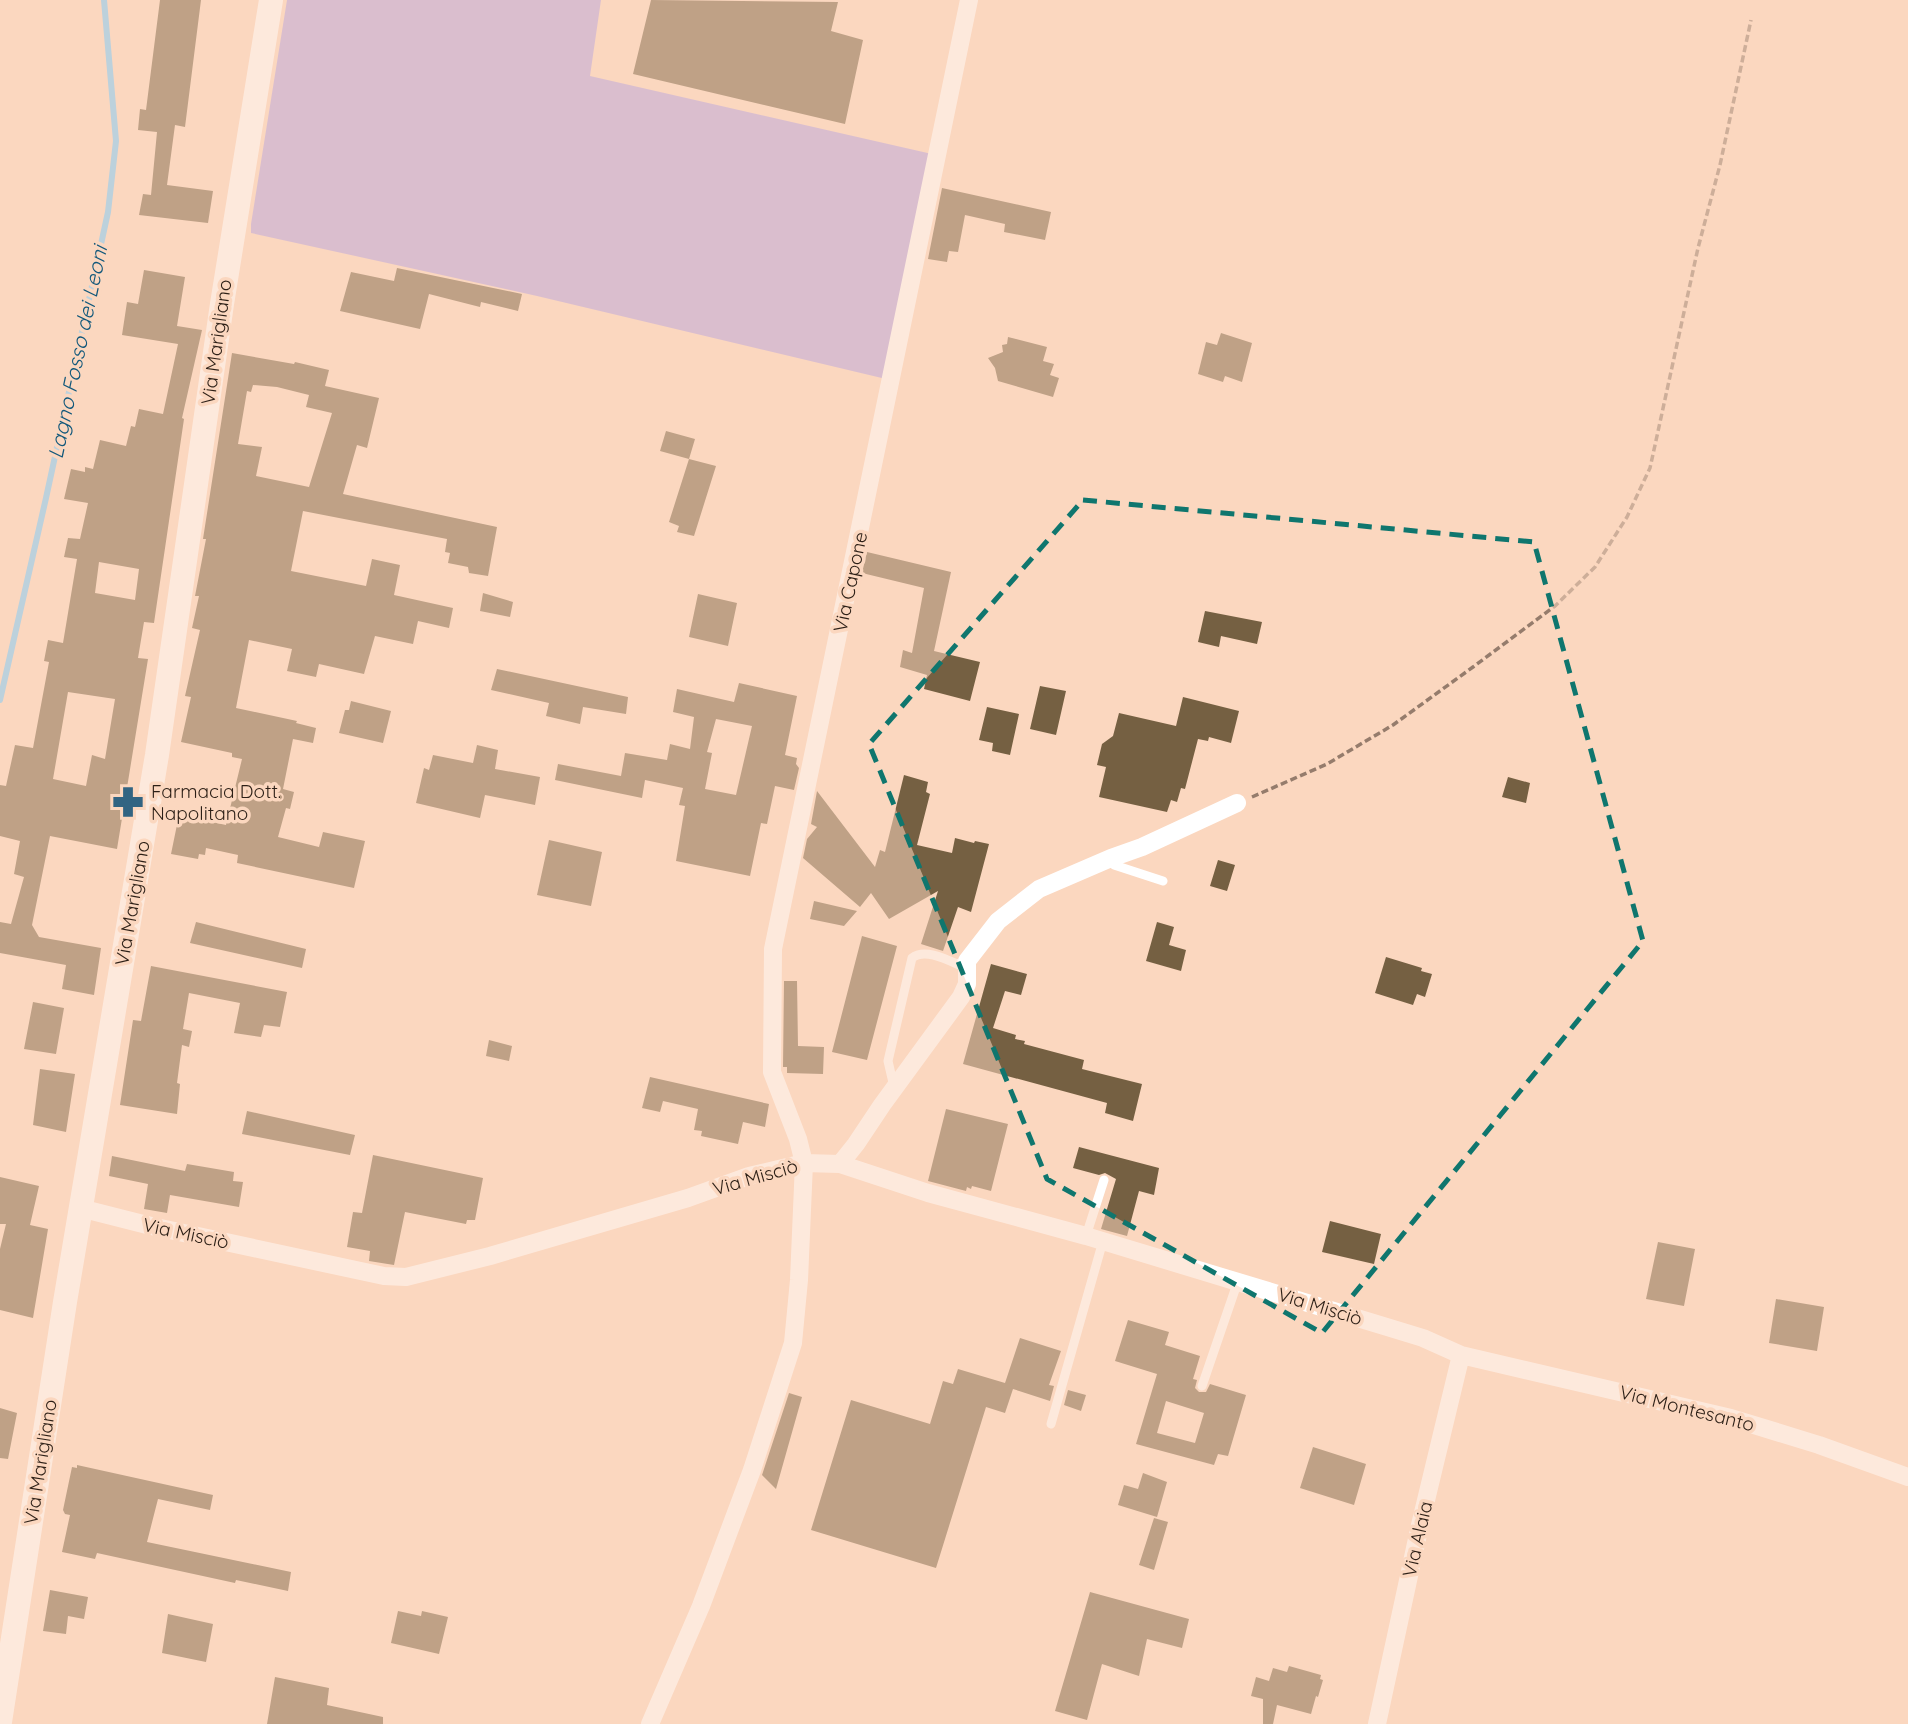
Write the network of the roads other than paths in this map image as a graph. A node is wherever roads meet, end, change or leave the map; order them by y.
1 (271, 0) edge
2 (969, 0) edge
3 (1237, 803) road end
4 (1111, 858) junction
5 (1163, 881) dead end
6 (966, 968) junction
7 (894, 1088) junction
8 (804, 1163) junction
9 (840, 1164) junction
10 (1104, 1180) dead end
11 (80, 1209) junction
12 (1094, 1239) junction
13 (1238, 1282) junction
14 (1461, 1355) junction
15 (1202, 1386) dead end
16 (1051, 1424) dead end
17 (1908, 1477) edge
18 (0, 1722) edge
19 (650, 1724) edge
20 (1377, 1724) edge

1 - 11 street, Via Marigliano
2 - 8 street, Via Capone
3 - 4 street
4 - 5 lane
4 - 6 street
6 - 7 street
6 - 7 lane
7 - 9 street
8 - 9 street, Via Misciò
8 - 11 street, Via Misciò
8 - 19 street, Via Capone
9 - 12 street, Via Misciò
10 - 12 lane
11 - 18 street, Via Marigliano
12 - 13 street, Via Misciò
12 - 16 lane
13 - 14 street, Via Misciò
13 - 15 lane
14 - 17 street, Via Montesanto
14 - 20 street, Via Alaia

